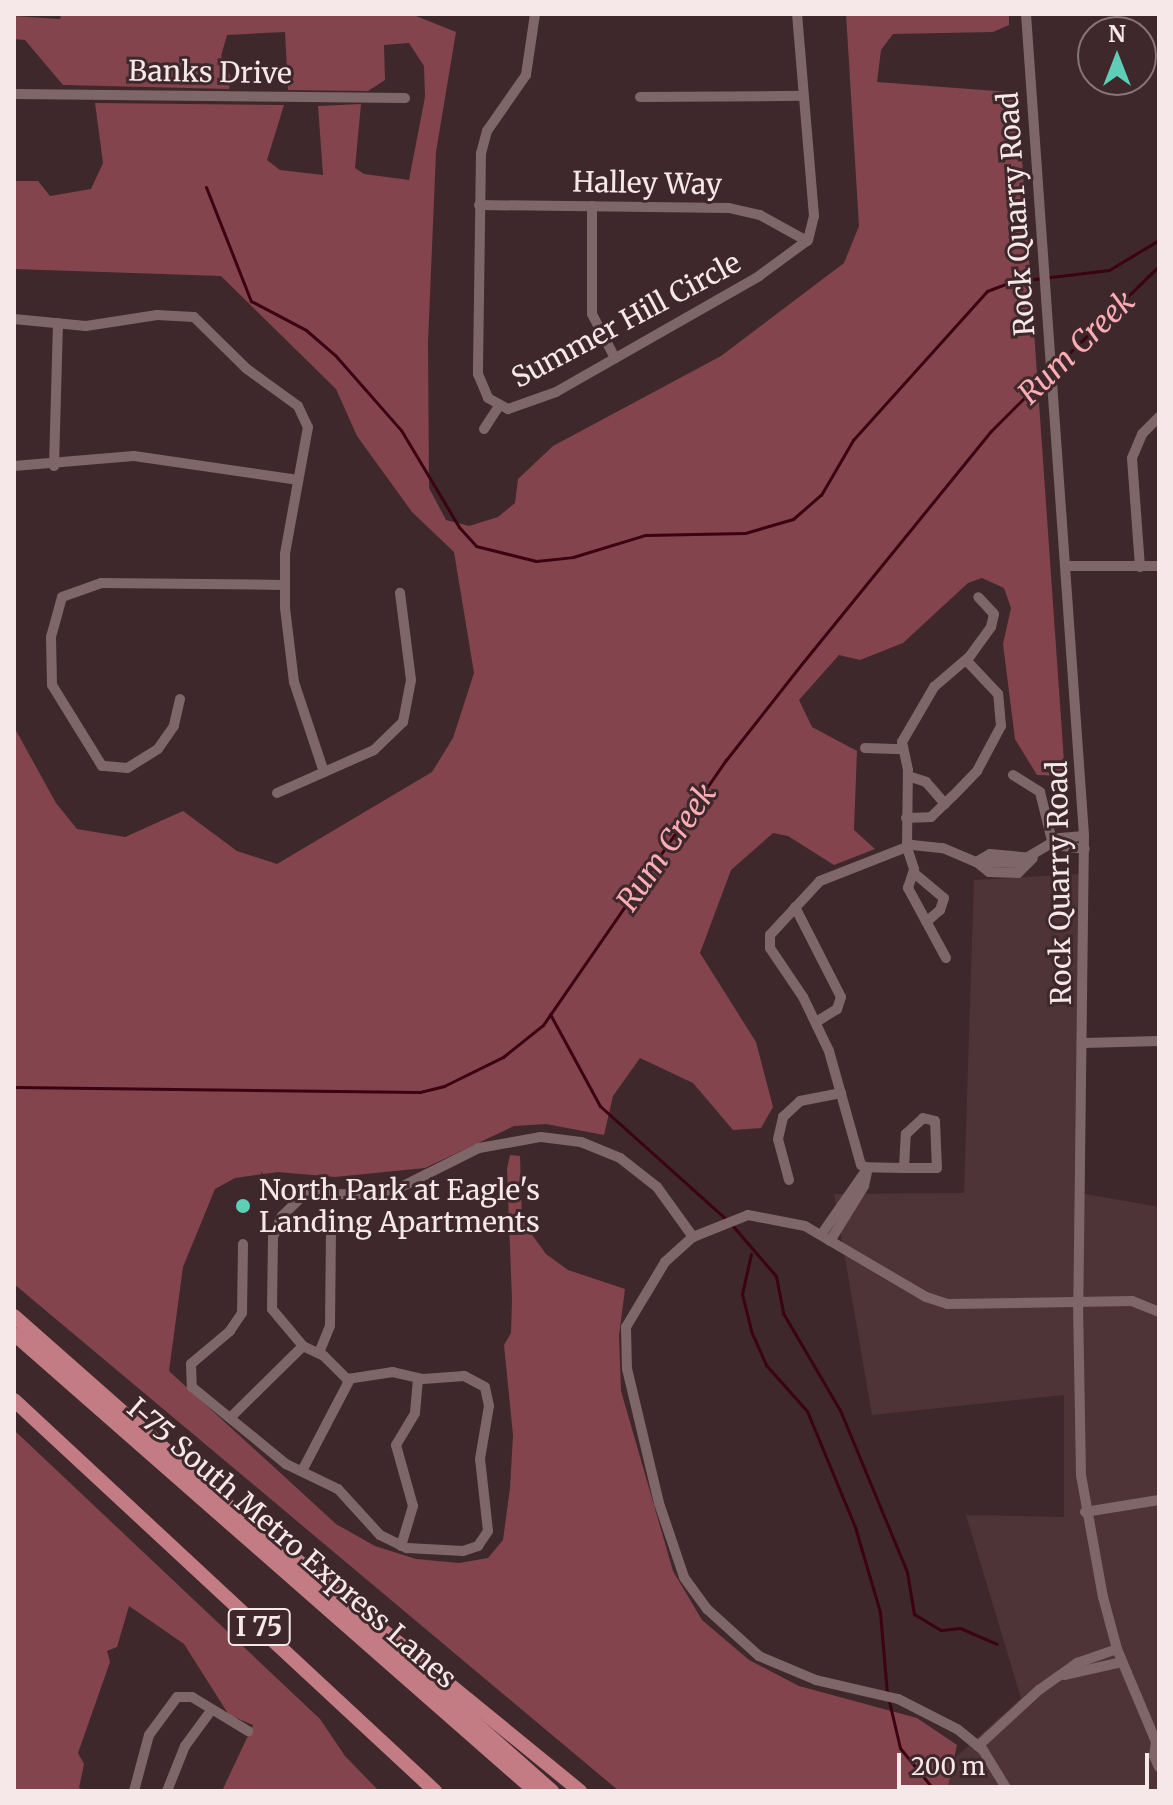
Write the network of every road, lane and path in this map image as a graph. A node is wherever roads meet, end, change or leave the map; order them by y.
1 (535, 14) edge
2 (797, 14) edge
3 (1026, 14) edge
4 (14, 94) edge
5 (803, 96) junction
6 (640, 97) dead end
7 (405, 98) dead end
8 (479, 205) junction
9 (592, 206) junction
10 (807, 241) junction
11 (14, 319) edge
12 (58, 323) junction
13 (615, 358) junction
14 (499, 406) junction
15 (1159, 417) edge
16 (484, 429) dead end
17 (14, 466) edge
18 (54, 466) junction
19 (298, 480) junction
20 (1067, 566) junction
21 (1159, 566) edge
22 (1140, 567) junction
23 (283, 585) junction
24 (400, 593) dead end
25 (978, 597) dead end
26 (966, 660) junction
27 (180, 699) dead end
28 (865, 748) dead end
29 (903, 749) junction
30 (324, 772) junction
31 (1013, 775) dead end
32 (908, 776) junction
33 (277, 793) dead end
34 (945, 804) junction
35 (906, 818) junction
36 (1084, 836) junction
37 (1053, 845) junction
38 (907, 847) junction
39 (1085, 849) junction
40 (1033, 858) junction
41 (976, 862) junction
42 (914, 873) junction
43 (795, 907) junction
44 (926, 922) junction
45 (946, 958) dead end
46 (816, 1022) junction
47 (1159, 1041) edge
48 (1084, 1043) junction
49 (841, 1093) junction
50 (868, 1167) junction
51 (904, 1168) junction
52 (789, 1180) dead end
53 (331, 1228) dead end
54 (693, 1237) junction
55 (826, 1238) junction
56 (243, 1244) dead end
57 (1078, 1303) junction
58 (1159, 1312) edge
59 (14, 1316) edge
60 (14, 1334) edge
61 (303, 1346) junction
62 (319, 1353) junction
63 (418, 1378) junction
64 (350, 1379) junction
65 (14, 1400) edge
66 (231, 1417) junction
67 (303, 1469) junction
68 (1159, 1500) edge
69 (1085, 1512) junction
70 (401, 1546) junction
71 (277, 1549) junction
72 (1117, 1649) junction
73 (1122, 1662) junction
74 (1064, 1675) junction
75 (210, 1712) junction
76 (248, 1731) dead end
77 (1157, 1743) edge
78 (978, 1746) junction
79 (1159, 1767) edge
80 (134, 1791) edge
81 (167, 1791) edge
82 (435, 1791) edge
83 (535, 1791) edge
84 (552, 1791) edge
85 (580, 1791) edge
86 (1008, 1791) edge

1 - 8 street, Summer Hill Circle
2 - 5 street
3 - 20 street, Rock Quarry Road
4 - 7 street, Banks Drive
5 - 6 street
5 - 10 street
8 - 9 street, Halley Way
8 - 14 street, Summer Hill Circle
9 - 10 street, Halley Way
9 - 13 street
10 - 13 street, Summer Hill Circle
11 - 12 street
12 - 18 street
12 - 19 street
13 - 14 street, Summer Hill Circle
14 - 16 street
15 - 22 street
17 - 18 street
18 - 19 street
19 - 23 street
20 - 22 street
20 - 36 street, Rock Quarry Road
21 - 22 street
23 - 27 street
23 - 30 street
24 - 30 street
25 - 26 street
26 - 29 street
26 - 34 street
28 - 29 street
29 - 32 street
30 - 33 street
31 - 37 street
32 - 34 street
32 - 35 street
34 - 35 street
35 - 38 street
36 - 37 street
36 - 39 street, Rock Quarry Road
37 - 39 street
37 - 40 street
38 - 41 street
38 - 42 street
38 - 43 street
39 - 48 street, Rock Quarry Road
40 - 41 street
40 - 41 street
42 - 44 street
42 - 44 street
43 - 46 street
43 - 46 street
44 - 45 street
46 - 49 street
47 - 48 street
48 - 57 street, Rock Quarry Road
49 - 50 street
49 - 52 street
50 - 51 street
50 - 55 street
51 - 51 street
53 - 62 street
54 - 55 street
54 - 61 street
54 - 78 street
55 - 57 street
56 - 66 street
57 - 58 street
57 - 69 street, Rock Quarry Road
59 - 71 highway, I 75
60 - 83 highway, I-75 South Metro Express Lanes
61 - 62 street
61 - 66 street
62 - 64 street
63 - 64 street
63 - 70 street
63 - 70 street
64 - 67 street
65 - 82 highway, I 75
66 - 67 street
67 - 70 street
68 - 69 street
69 - 72 street, Rock Quarry Road
71 - 84 highway, I 75
71 - 85 highway
72 - 73 street, Rock Quarry Road
72 - 74 street
73 - 74 street
73 - 77 street, Rock Quarry Road
74 - 78 street
75 - 76 street
75 - 80 street
75 - 81 street
77 - 79 street, Rock Quarry Road
78 - 86 street

